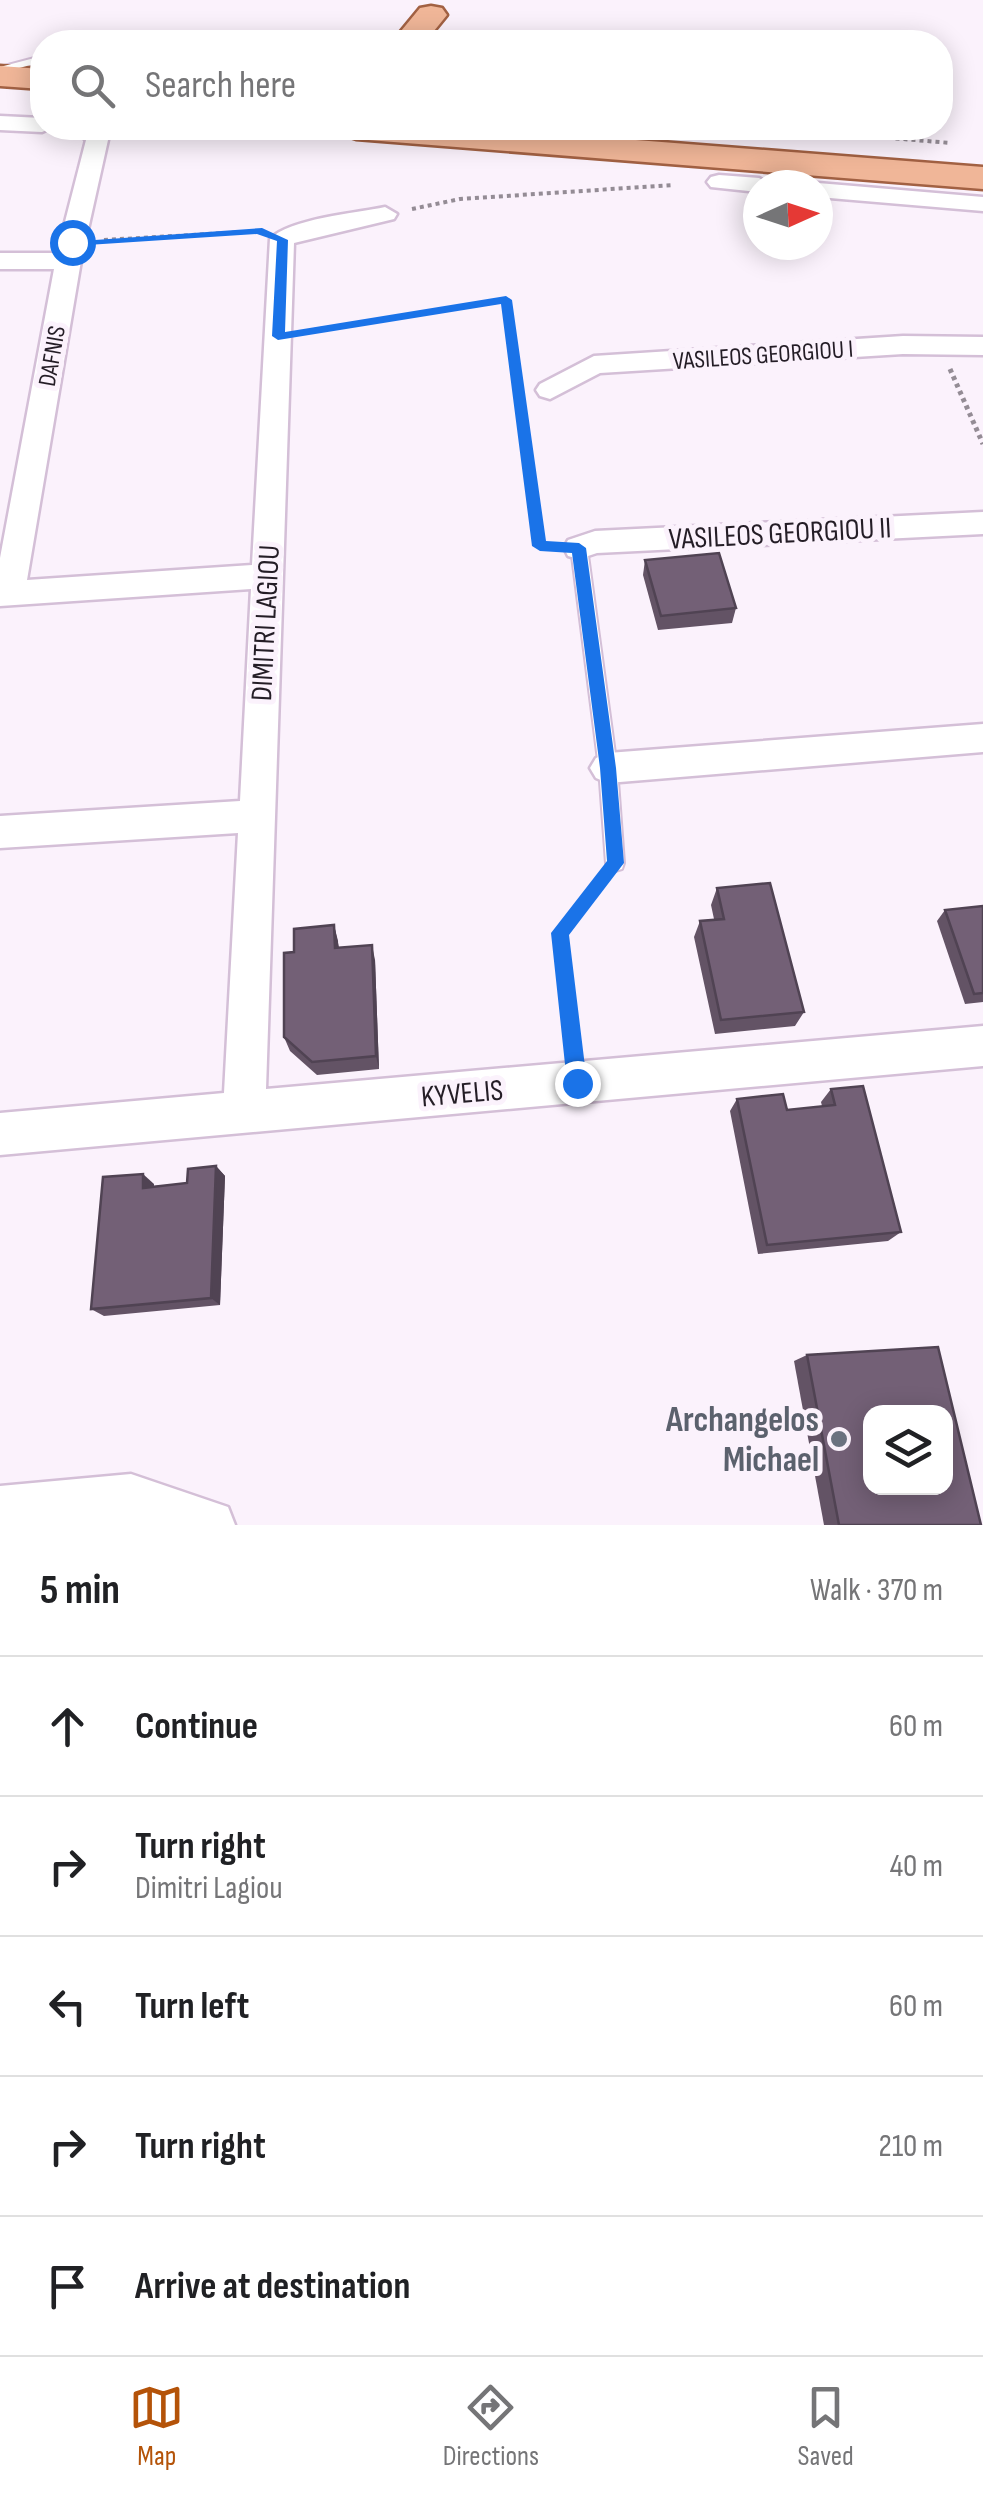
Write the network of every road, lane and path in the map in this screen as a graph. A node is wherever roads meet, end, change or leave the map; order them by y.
1 (30, 63) edge
2 (0, 73) edge
3 (30, 78) edge
4 (0, 100) edge
5 (30, 102) edge
6 (0, 123) edge
7 (30, 124) edge
8 (96, 140) edge
9 (506, 140) edge
10 (792, 140) edge
11 (870, 140) edge
12 (973, 152) edge
13 (983, 178) edge
14 (719, 182) joint
15 (743, 184) edge
16 (833, 191) edge
17 (983, 204) edge
18 (385, 214) joint
19 (282, 240) junction
20 (70, 252) junction
21 (0, 261) edge
22 (278, 336) junction
23 (940, 345) junction
24 (983, 346) edge
25 (550, 390) dead end
26 (983, 444) edge
27 (983, 523) edge
28 (579, 548) junction
29 (268, 576) junction
30 (5, 594) edge
31 (983, 738) edge
32 (608, 768) junction
33 (257, 816) junction
34 (0, 832) edge
35 (615, 863) joint
36 (983, 1046) edge
37 (577, 1083) junction
38 (244, 1113) junction
39 (0, 1134) edge
40 (0, 1512) edge
41 (210, 1525) edge

1 - 2 lane
2 - 3 main road
4 - 5 main road
6 - 7 street
8 - 20 street, DAFNIS
9 - 13 main road
10 - 12 main road
11 - 12 path
14 - 15 street
14 - 18 path
16 - 17 street
18 - 19 street
19 - 20 path
19 - 22 street, DIMITRI LAGIOU
20 - 21 street
20 - 30 street, DAFNIS
22 - 28 path
22 - 29 street, DIMITRI LAGIOU
23 - 24 street, VASILEOS GEORGIOU I
23 - 25 street, VASILEOS GEORGIOU I
23 - 26 path
27 - 28 street, VASILEOS GEORGIOU II
28 - 32 lane
29 - 30 street
29 - 33 street, DIMITRI LAGIOU
31 - 32 street
32 - 35 lane
33 - 34 street
33 - 38 street, DIMITRI LAGIOU
35 - 37 path
36 - 37 street, KYVELIS
37 - 38 street, KYVELIS
38 - 39 street, KYVELIS
40 - 41 street

